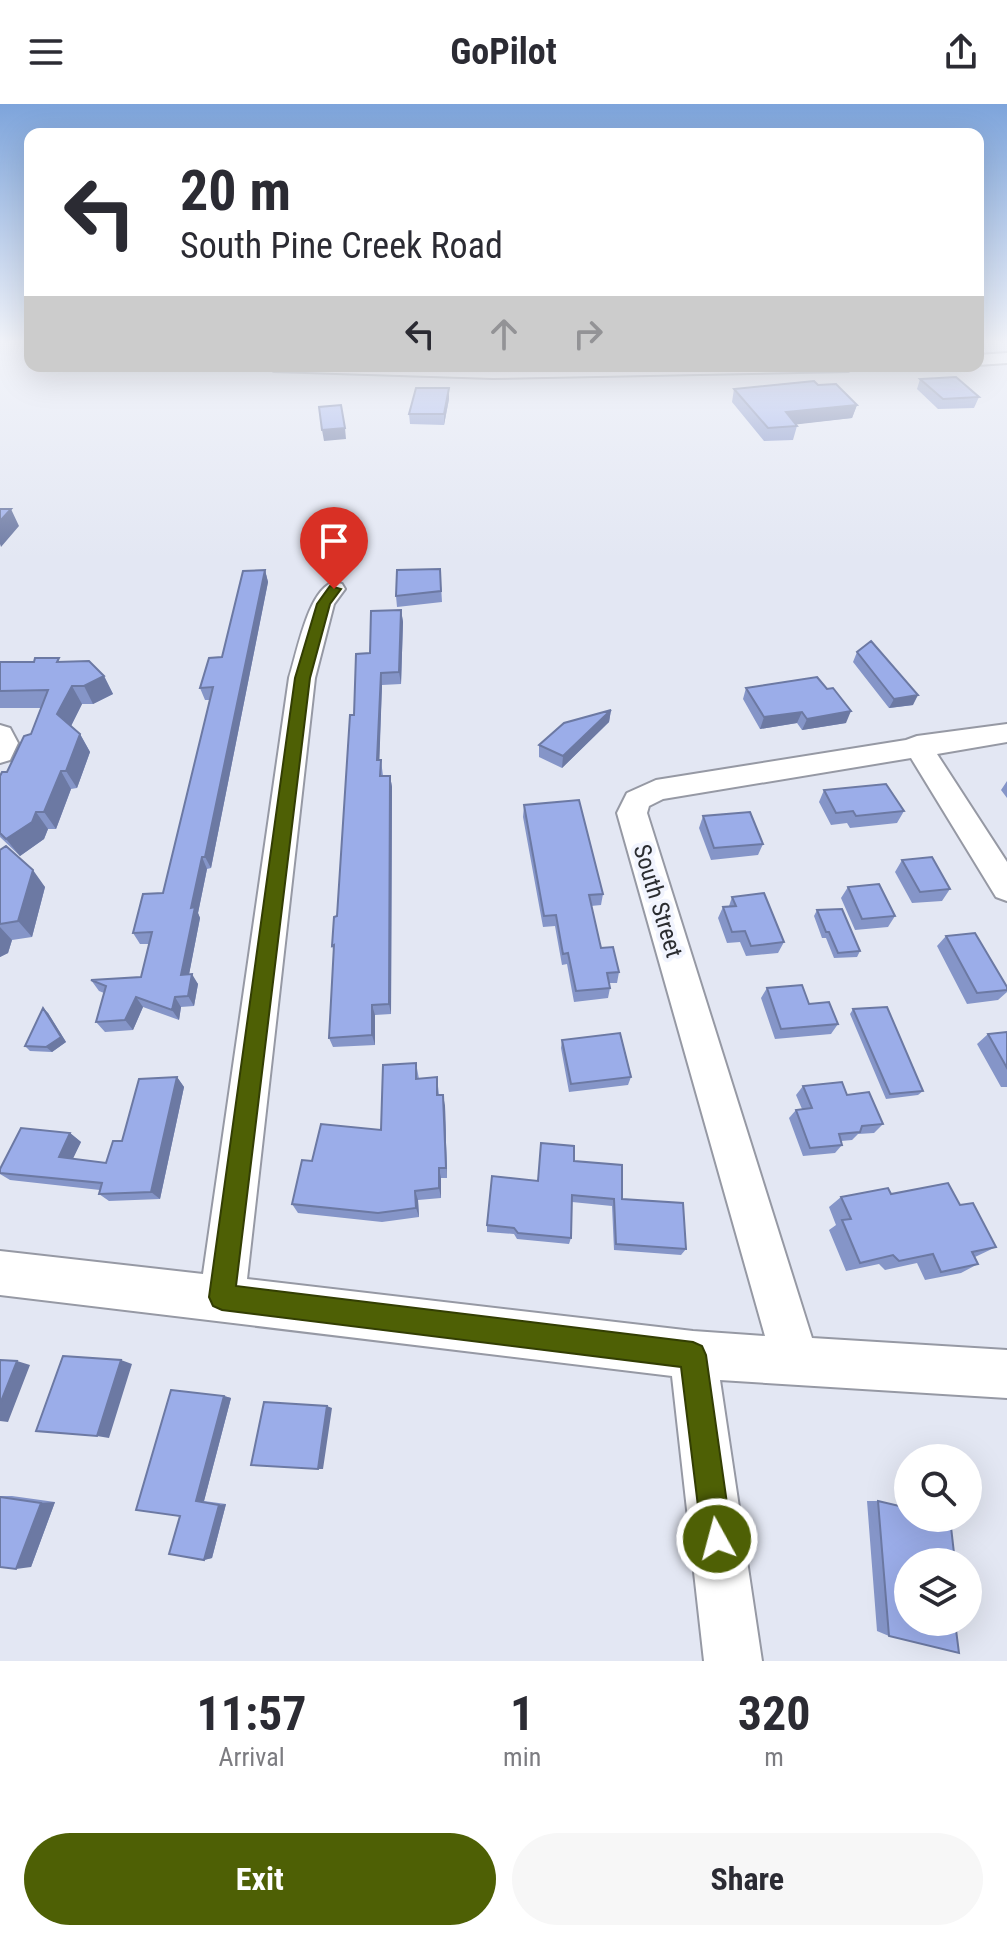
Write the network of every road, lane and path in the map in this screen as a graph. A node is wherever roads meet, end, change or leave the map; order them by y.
1 (334, 589) dead end
2 (1007, 733) edge
3 (0, 734) edge
4 (917, 745) junction
5 (0, 753) edge
6 (1007, 888) edge
7 (0, 1273) edge
8 (222, 1297) junction
9 (693, 1355) junction
10 (796, 1363) junction
11 (1007, 1374) edge
12 (733, 1661) edge

1 - 8 street
2 - 4 street, South Street
3 - 5 street
4 - 6 street
4 - 10 street, South Street
7 - 8 street
8 - 9 street
9 - 10 street
9 - 12 street
10 - 11 street

